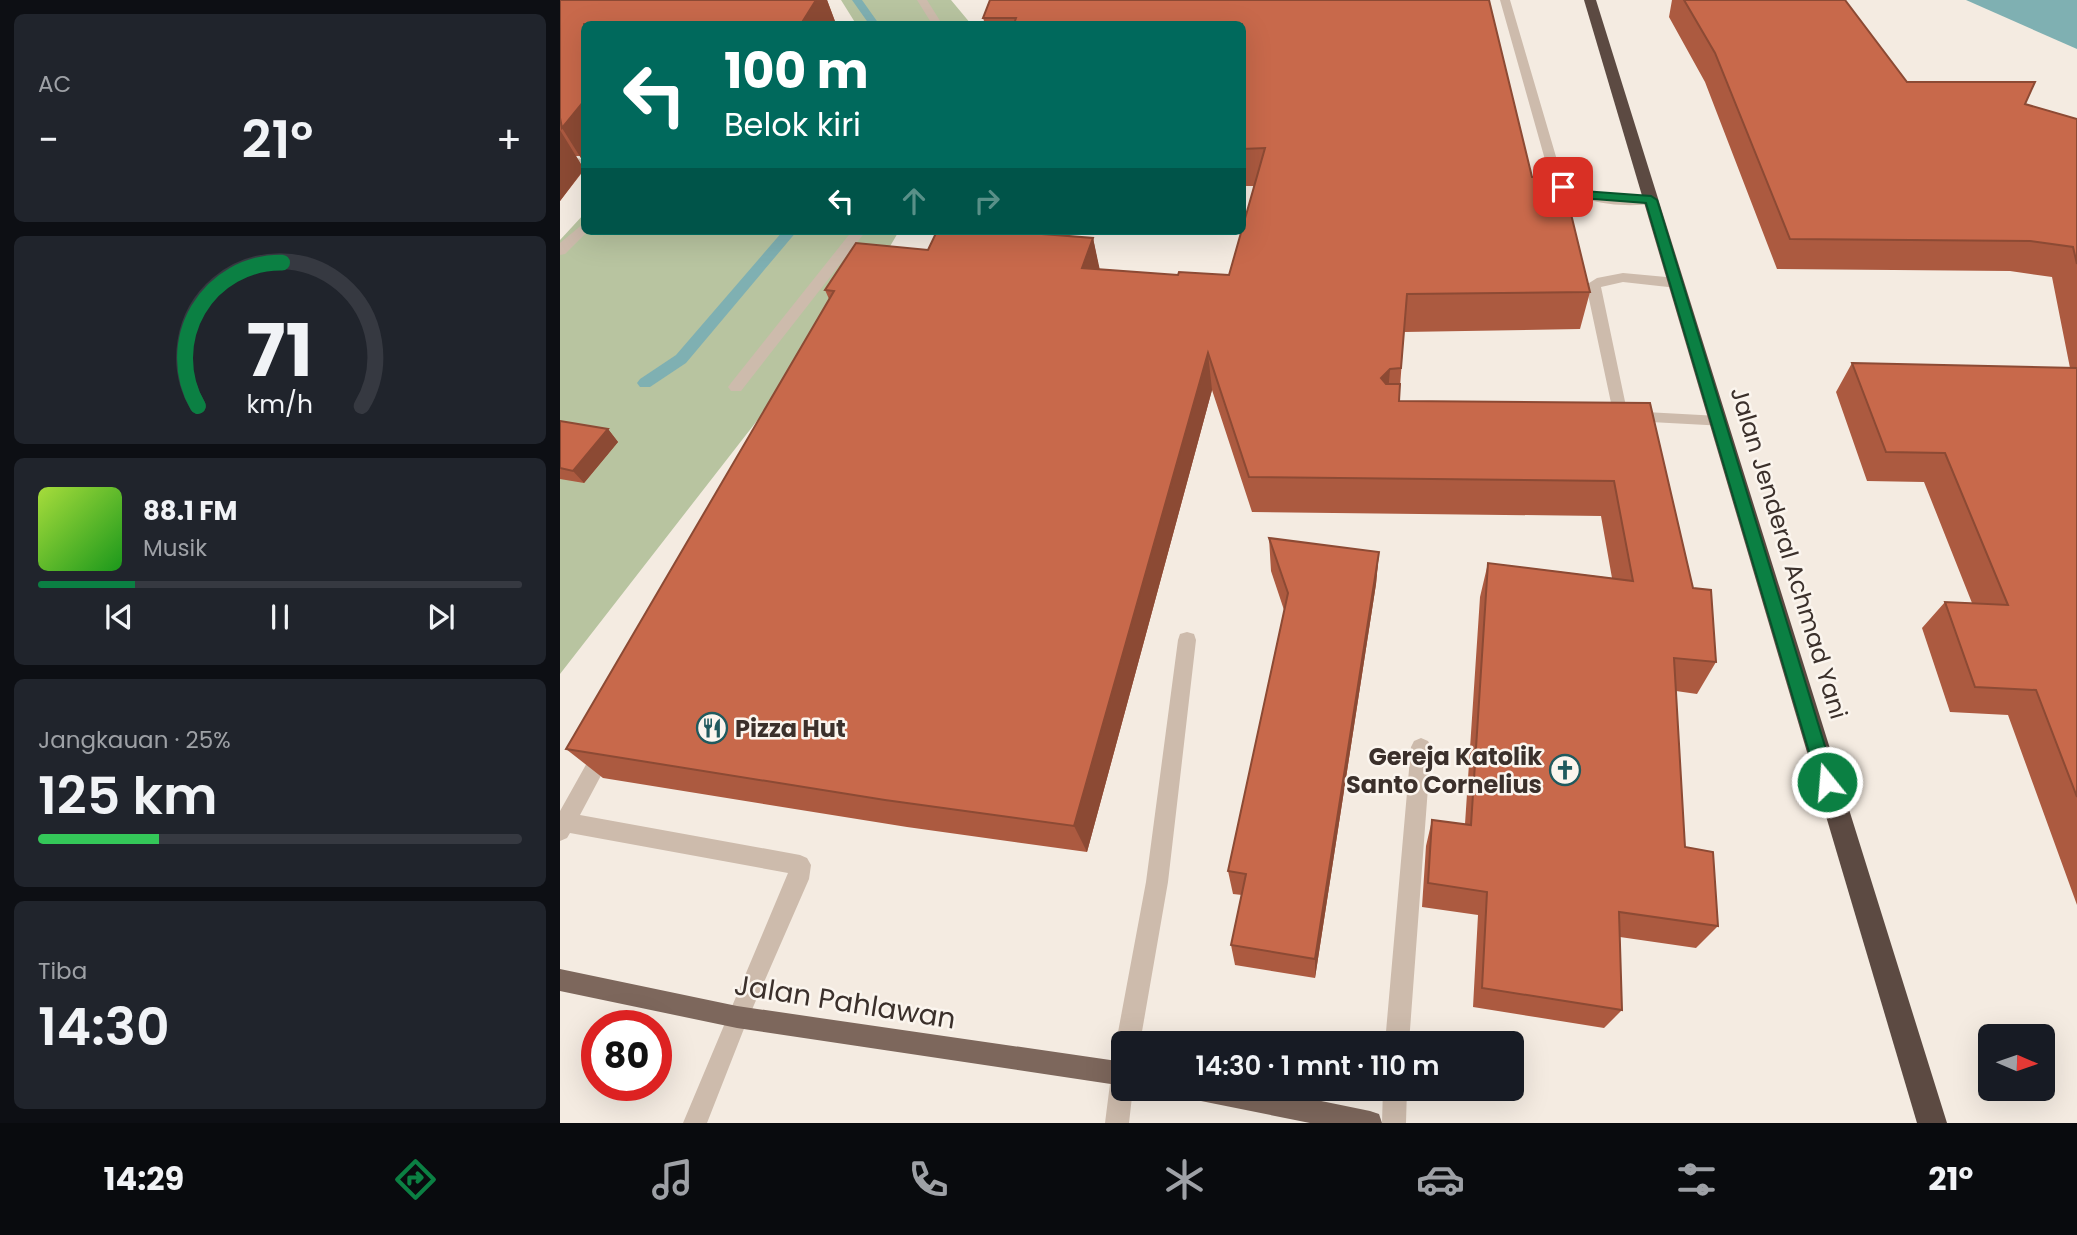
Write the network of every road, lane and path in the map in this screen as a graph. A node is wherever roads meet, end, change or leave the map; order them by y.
1 (922, 0) edge
2 (1505, 0) edge
3 (1590, 0) edge
4 (935, 21) edge
5 (560, 161) edge
6 (581, 163) edge
7 (1651, 200) junction
8 (581, 229) edge
9 (856, 235) edge
10 (560, 251) edge
11 (1677, 283) junction
12 (736, 387) dead end
13 (1719, 422) junction
14 (1186, 640) dead end
15 (611, 738) edge
16 (1421, 747) dead end
17 (562, 826) edge
18 (560, 981) edge
19 (737, 1017) junction
20 (1130, 1031) edge
21 (1398, 1031) edge
22 (1111, 1070) edge
23 (1120, 1101) edge
24 (1261, 1101) edge
25 (1395, 1101) edge
26 (695, 1123) edge
27 (1117, 1123) edge
28 (1370, 1123) edge
29 (1394, 1123) edge
30 (1932, 1123) edge

1 - 4 street
2 - 7 street
3 - 7 highway, Jalan Jenderal Achmad Yani
5 - 6 street
7 - 11 highway, Jalan Jenderal Achmad Yani
8 - 10 street
9 - 12 street
11 - 13 highway, Jalan Jenderal Achmad Yani
11 - 13 street
13 - 30 highway, Jalan Jenderal Achmad Yani
14 - 20 street
15 - 17 street
16 - 21 street
17 - 19 street
18 - 19 main road, Jalan Pahlawan
19 - 22 main road, Jalan Pahlawan
19 - 26 street
23 - 27 street
24 - 28 main road
25 - 29 street

